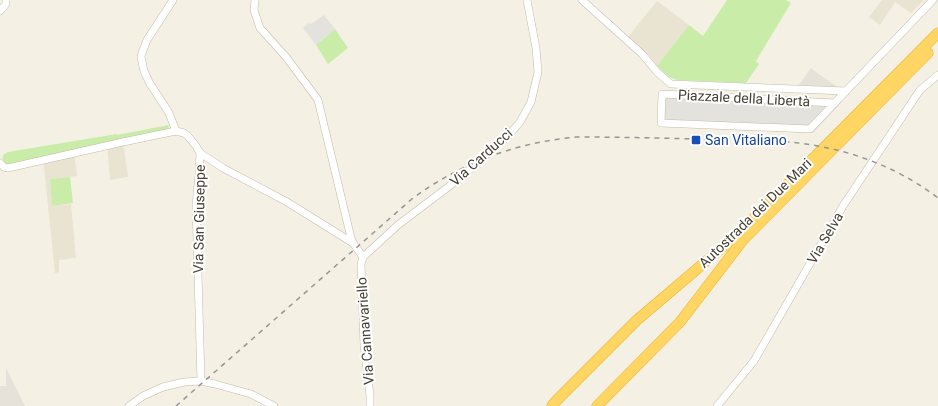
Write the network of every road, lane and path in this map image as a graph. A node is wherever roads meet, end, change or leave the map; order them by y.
1 (6, 0) edge
2 (174, 0) edge
3 (255, 0) edge
4 (527, 0) edge
5 (582, 0) edge
6 (933, 0) edge
7 (0, 11) edge
8 (938, 33) edge
9 (938, 43) edge
10 (938, 75) edge
11 (846, 91) junction
12 (835, 103) junction
13 (176, 132) junction
14 (200, 152) junction
15 (0, 154) edge
16 (0, 162) edge
17 (352, 243) junction
18 (363, 257) junction
19 (201, 381) junction
20 (129, 406) edge
21 (274, 406) edge
22 (370, 406) edge
23 (552, 406) edge
24 (597, 406) edge
25 (717, 406) edge

1 - 7 street
2 - 13 street
3 - 17 street
4 - 18 street, Via Carducci
5 - 11 street
6 - 11 street
8 - 23 highway, Autostrada dei Due Mari
9 - 24 highway, Autostrada dei Due Mari
10 - 25 street, Via Selva
11 - 12 street
12 - 12 street, Piazzale della Libertà
13 - 14 street, Via San Giuseppe
13 - 16 street
14 - 17 street
14 - 19 street, Via San Giuseppe
15 - 16 street
17 - 18 street
18 - 22 street, Via Cannavariello
19 - 20 street
19 - 21 street

